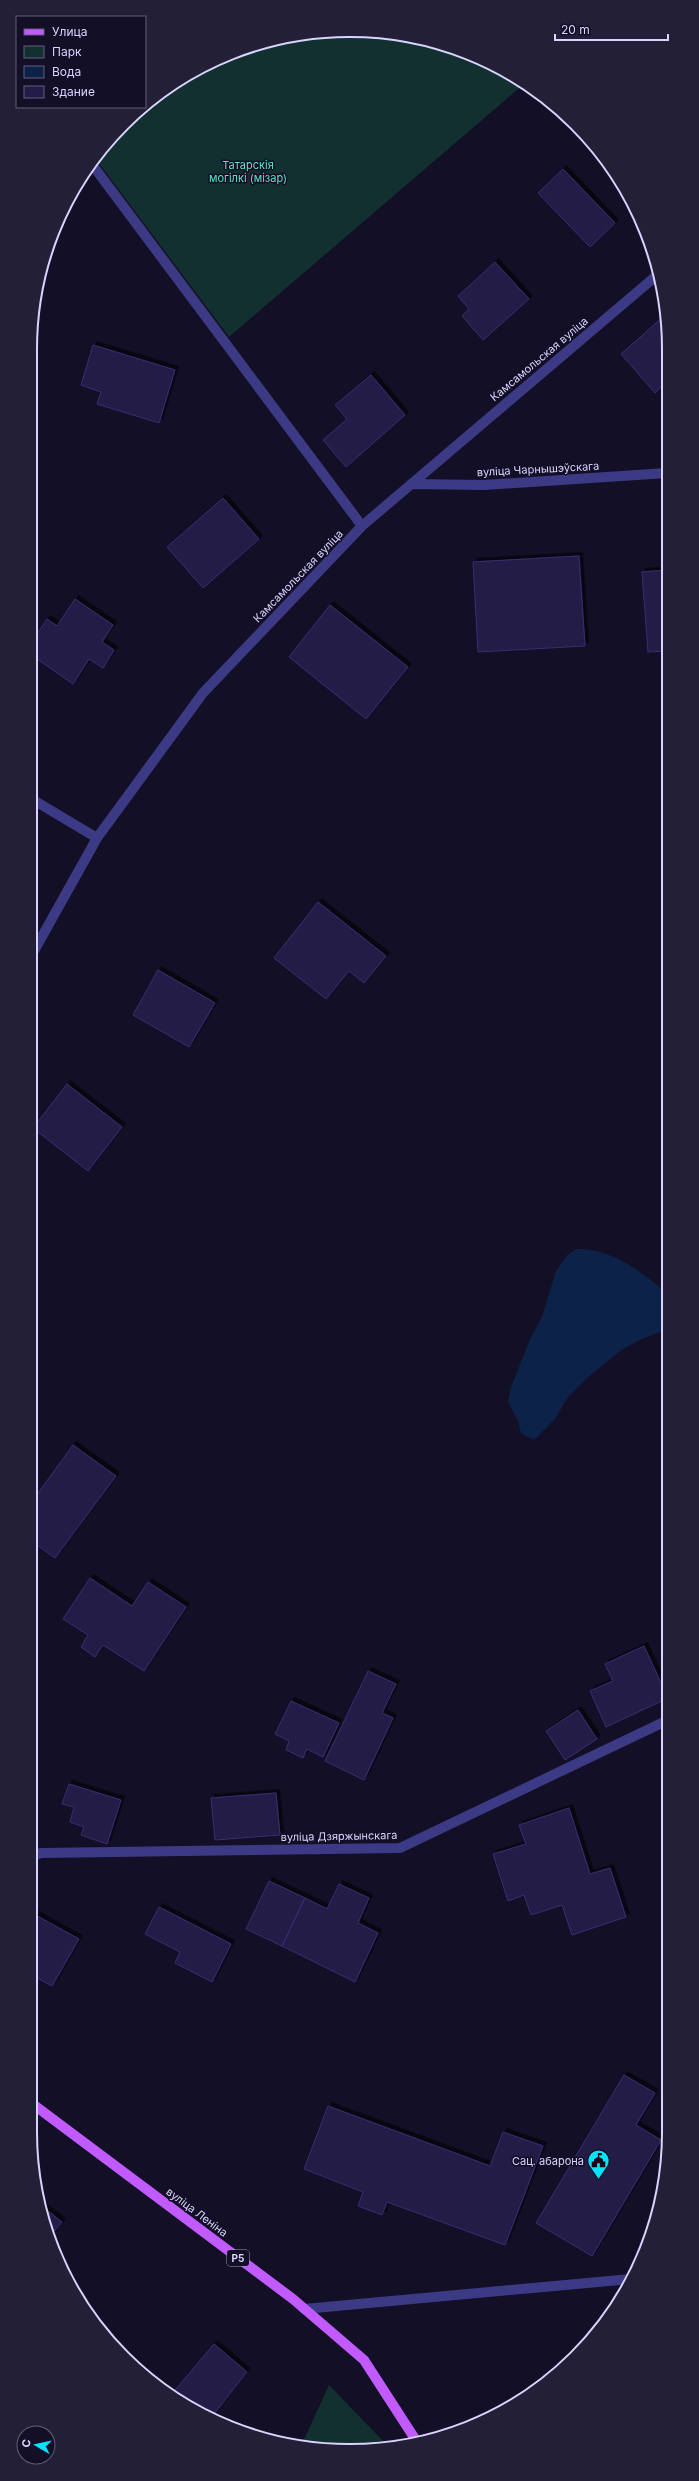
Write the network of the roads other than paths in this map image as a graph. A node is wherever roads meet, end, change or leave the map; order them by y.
1 (95, 169) edge
2 (653, 278) edge
3 (662, 473) edge
4 (411, 484) junction
5 (362, 526) junction
6 (37, 802) edge
7 (97, 838) junction
8 (37, 945) edge
9 (662, 1723) edge
10 (37, 1854) edge
11 (37, 2107) edge
12 (625, 2280) edge
13 (304, 2309) junction
14 (415, 2437) edge

1 - 5 street
2 - 4 street, Камсамольская вуліца
3 - 4 street, вуліца Чарнышэўскага
4 - 5 street, Камсамольская вуліца
5 - 7 street, Камсамольская вуліца
6 - 7 street
7 - 8 street, Камсамольская вуліца
9 - 10 street, вуліца Дзяржынскага
11 - 13 main road, вуліца Леніна / Р5
12 - 13 street
13 - 14 main road, вуліца Леніна / Р5

